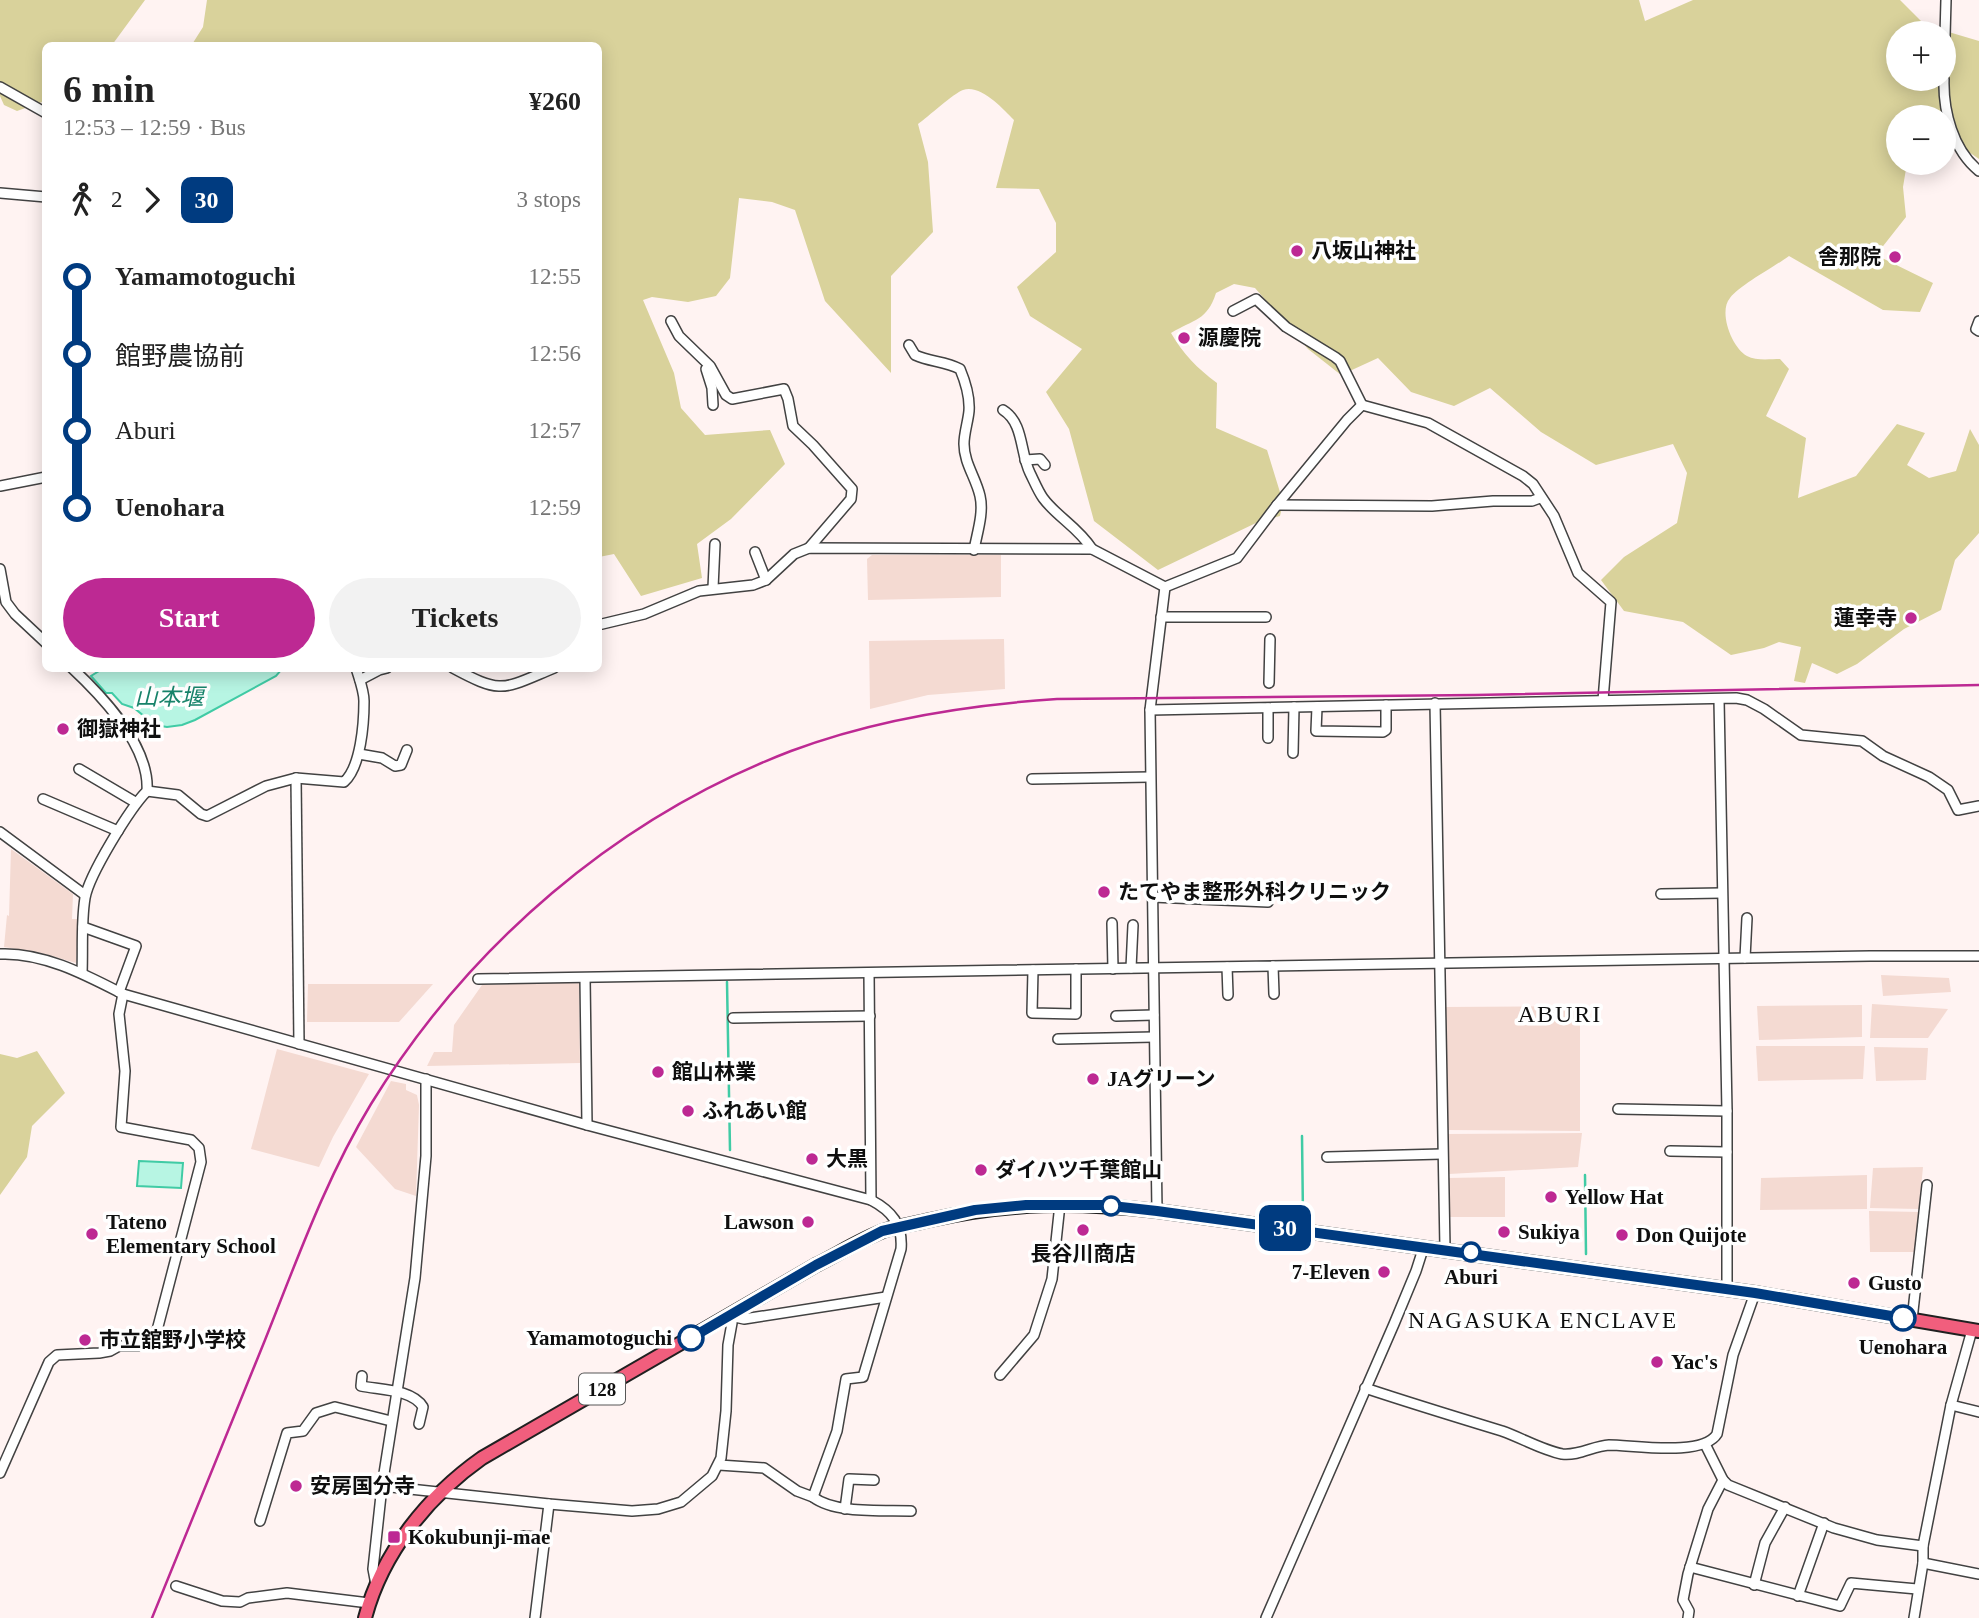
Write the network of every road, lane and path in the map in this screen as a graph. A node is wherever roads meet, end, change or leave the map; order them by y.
1 (1946, 0) edge
2 (1945, 21) edge
3 (0, 87) edge
4 (1946, 91) edge
5 (42, 111) edge
6 (1979, 171) edge
7 (0, 193) edge
8 (42, 197) edge
9 (1233, 311) dead end
10 (671, 321) dead end
11 (1979, 321) edge
12 (1979, 331) edge
13 (909, 345) dead end
14 (702, 357) junction
15 (713, 405) dead end
16 (1362, 405) junction
17 (1003, 410) dead end
18 (1026, 460) junction
19 (1045, 465) dead end
20 (42, 478) edge
21 (0, 486) edge
22 (1540, 498) junction
23 (1277, 505) junction
24 (715, 544) dead end
25 (808, 548) junction
26 (1092, 549) junction
27 (974, 550) junction
28 (755, 552) dead end
29 (0, 569) edge
30 (766, 580) junction
31 (1165, 586) junction
32 (713, 588) junction
33 (1161, 617) junction
34 (1266, 617) dead end
35 (602, 624) edge
36 (42, 639) edge
37 (1270, 639) dead end
38 (76, 672) edge
39 (357, 672) edge
40 (375, 672) edge
41 (460, 672) edge
42 (545, 672) edge
43 (360, 680) junction
44 (1269, 683) dead end
45 (1718, 700) junction
46 (1602, 701) junction
47 (1435, 704) junction
48 (1386, 705) junction
49 (1294, 707) junction
50 (1317, 707) junction
51 (1268, 708) junction
52 (1150, 710) junction
53 (1268, 738) dead end
54 (407, 750) dead end
55 (1293, 753) dead end
56 (359, 754) junction
57 (79, 769) dead end
58 (1150, 777) junction
59 (296, 778) junction
60 (1032, 779) dead end
61 (147, 791) junction
62 (43, 799) dead end
63 (135, 802) junction
64 (1979, 806) edge
65 (118, 831) junction
66 (0, 832) edge
67 (1661, 894) dead end
68 (1722, 894) junction
69 (85, 895) junction
70 (1152, 897) junction
71 (1268, 902) dead end
72 (1747, 918) dead end
73 (1112, 923) dead end
74 (1133, 925) dead end
75 (83, 927) junction
76 (1, 956) edge
77 (1979, 956) edge
78 (1723, 958) junction
79 (1745, 958) junction
80 (1439, 963) junction
81 (1273, 966) junction
82 (1227, 967) junction
83 (1131, 968) junction
84 (1155, 968) junction
85 (1076, 969) junction
86 (1113, 969) junction
87 (1033, 970) junction
88 (82, 973) junction
89 (869, 973) junction
90 (585, 978) junction
91 (478, 979) dead end
92 (121, 993) junction
93 (1274, 994) dead end
94 (1228, 995) dead end
95 (1154, 1015) junction
96 (870, 1016) junction
97 (1116, 1016) dead end
98 (733, 1018) dead end
99 (1154, 1038) junction
100 (1058, 1039) dead end
101 (299, 1044) junction
102 (426, 1079) junction
103 (1618, 1109) dead end
104 (1727, 1111) junction
105 (587, 1125) junction
106 (1670, 1151) dead end
107 (1727, 1152) junction
108 (1442, 1154) junction
109 (1327, 1157) dead end
110 (1927, 1185) dead end
111 (871, 1200) junction
112 (1060, 1204) junction
113 (1157, 1211) junction
114 (900, 1227) junction
115 (1424, 1246) junction
116 (1445, 1248) junction
117 (1727, 1289) junction
118 (1755, 1293) junction
119 (886, 1297) junction
120 (730, 1316) junction
121 (1912, 1320) junction
122 (1976, 1330) edge
123 (1000, 1375) dead end
124 (362, 1376) dead end
125 (1365, 1388) junction
126 (396, 1392) junction
127 (1951, 1405) junction
128 (1979, 1412) edge
129 (391, 1421) junction
130 (419, 1424) dead end
131 (1705, 1444) junction
132 (719, 1465) junction
133 (0, 1473) edge
134 (1723, 1479) junction
135 (874, 1480) dead end
136 (382, 1486) junction
137 (440, 1492) junction
138 (813, 1497) junction
139 (549, 1504) junction
140 (1785, 1507) junction
141 (845, 1509) junction
142 (911, 1511) dead end
143 (260, 1521) dead end
144 (1824, 1523) junction
145 (523, 1536) dead end
146 (546, 1538) junction
147 (1923, 1546) junction
148 (1923, 1563) junction
149 (1690, 1567) junction
150 (1979, 1574) edge
151 (376, 1585) junction
152 (1754, 1585) junction
153 (176, 1586) dead end
154 (1917, 1589) junction
155 (1798, 1596) junction
156 (369, 1603) junction
157 (365, 1618) edge
158 (535, 1618) edge
159 (1266, 1618) edge
160 (1688, 1618) edge
161 (1914, 1618) edge

1 - 2 street
3 - 5 street
4 - 6 street
7 - 8 street
9 - 16 street
10 - 14 street
11 - 12 street
13 - 27 street
14 - 15 street
14 - 25 street
16 - 22 street
16 - 23 street
17 - 18 street
18 - 19 street
18 - 26 street
20 - 21 street
22 - 23 street
22 - 46 street
23 - 31 street
24 - 32 street
25 - 27 street
25 - 30 street
26 - 27 street
26 - 31 street
28 - 30 street
29 - 36 street
30 - 32 street
31 - 33 street
32 - 35 street
33 - 34 street
33 - 52 street
37 - 44 street
38 - 61 street
39 - 43 street
40 - 43 street
41 - 42 street
43 - 56 street
45 - 46 street
45 - 64 street
45 - 68 street
46 - 47 street
47 - 48 street
47 - 80 street
48 - 50 street
48 - 50 street
49 - 50 street
49 - 51 street
49 - 55 street
51 - 52 street
51 - 53 street
52 - 58 street
54 - 56 street
56 - 59 street
57 - 63 street
58 - 60 street
58 - 70 street
59 - 61 street
59 - 101 street
61 - 63 street
62 - 65 street
63 - 65 street
65 - 69 street
66 - 69 street
67 - 68 street
68 - 78 street
69 - 75 street
70 - 71 street
70 - 84 street
72 - 79 street
73 - 86 street
74 - 83 street
75 - 88 street
75 - 92 street
76 - 88 street
77 - 79 street
78 - 79 street
78 - 80 street
78 - 104 street
80 - 81 street
80 - 108 street
81 - 82 street
81 - 93 street
82 - 84 street
82 - 94 street
83 - 84 street
83 - 86 street
84 - 95 street
85 - 86 street
85 - 87 street
85 - 87 street
87 - 89 street
88 - 92 street
89 - 90 street
89 - 96 street
90 - 91 street
90 - 105 street
92 - 101 street
92 - 133 street
95 - 97 street
95 - 99 street
96 - 98 street
96 - 111 street
99 - 100 street
99 - 113 street
101 - 102 street
102 - 105 street
102 - 126 street
103 - 104 street
104 - 107 street
105 - 111 street
106 - 107 street
107 - 117 street
108 - 109 street
108 - 116 street
110 - 121 street
111 - 114 street
112 - 113 highway, 128
112 - 114 highway, 128
112 - 123 street
113 - 115 highway, 128
114 - 119 street
114 - 120 highway, 128
115 - 116 highway, 128
115 - 125 street
116 - 117 highway, 128
117 - 118 highway, 128
118 - 121 highway, 128
118 - 131 street
119 - 120 street
119 - 138 street
120 - 132 street
120 - 137 highway, 128
121 - 122 highway, 128
122 - 127 street
124 - 126 street
125 - 131 street
125 - 159 street
126 - 129 street
126 - 130 street
127 - 128 street
127 - 147 street
129 - 136 street
129 - 143 street
131 - 134 street
132 - 138 street
132 - 139 street
134 - 140 street
134 - 149 street
135 - 141 street
136 - 137 street
136 - 151 street
137 - 139 street
137 - 151 highway, 128
138 - 141 street
139 - 146 street
140 - 144 street
140 - 152 street
141 - 142 street
144 - 147 street
144 - 155 street
145 - 146 street
146 - 158 street
147 - 148 street
148 - 150 street
148 - 154 street
149 - 152 street
149 - 160 street
151 - 156 highway, 128
152 - 155 street
153 - 156 street
154 - 155 street
154 - 161 street
156 - 157 highway, 128

